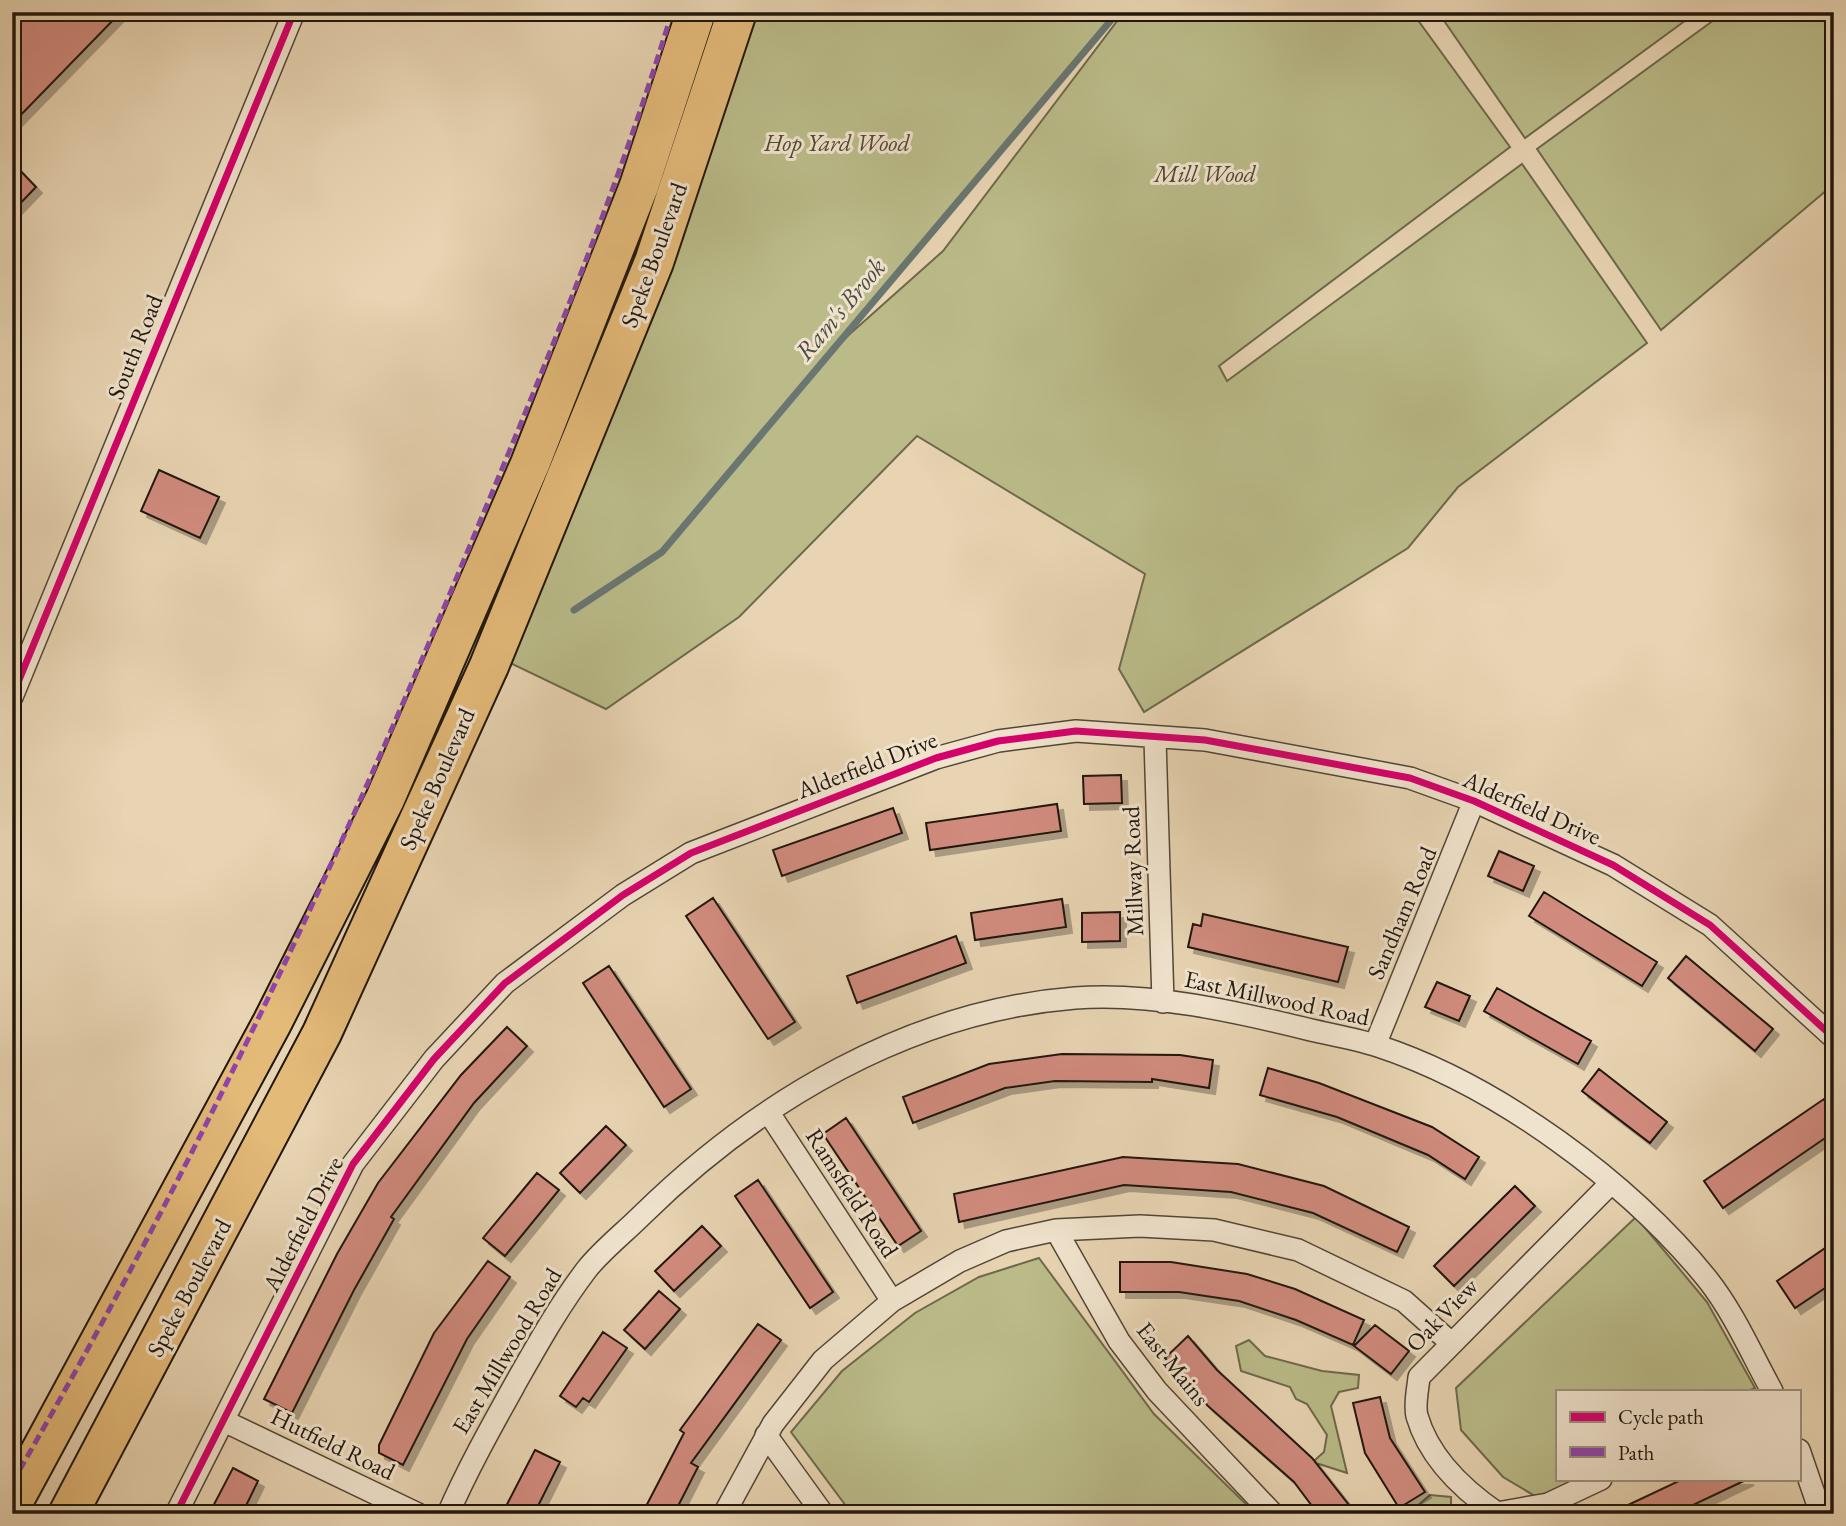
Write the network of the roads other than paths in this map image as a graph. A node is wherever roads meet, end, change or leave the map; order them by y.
1 (294, 12) edge
2 (696, 12) edge
3 (737, 12) edge
4 (12, 697) edge
5 (1155, 739) junction
6 (1475, 801) junction
7 (1163, 1002) junction
8 (1834, 1038) edge
9 (1375, 1045) junction
10 (769, 1113) junction
11 (1611, 1183) junction
12 (1056, 1230) junction
13 (892, 1301) junction
14 (1450, 1342) junction
15 (1771, 1390) edge
16 (225, 1421) junction
17 (766, 1435) junction
18 (1800, 1453) edge
19 (1599, 1480) edge
20 (12, 1504) edge
21 (1550, 1509) edge
22 (68, 1514) edge
23 (176, 1514) edge
24 (418, 1514) edge
25 (449, 1514) edge
26 (724, 1514) edge
27 (823, 1514) edge
28 (1273, 1514) edge
29 (1821, 1514) edge

1 - 4 street, South Road
2 - 20 highway, Speke Boulevard
3 - 22 highway, Speke Boulevard
5 - 6 street, Alderfield Drive
5 - 7 street, Millway Road
5 - 16 street, Alderfield Drive
6 - 8 street, Alderfield Drive
6 - 9 street, Sandham Road
7 - 9 street, East Millwood Road
7 - 10 street, East Millwood Road
9 - 11 street, East Millwood Road
10 - 13 street, Ramsfield Road
10 - 25 street, East Millwood Road
11 - 14 street, Oak View
11 - 15 street, East Millwood Road
12 - 13 street
12 - 14 street
12 - 28 street, East Mains
13 - 17 street
14 - 21 street, Oak View
16 - 23 street, Alderfield Drive
16 - 24 street, Hutfield Road
17 - 26 street
17 - 27 street
18 - 29 street
19 - 21 street, Oak View

